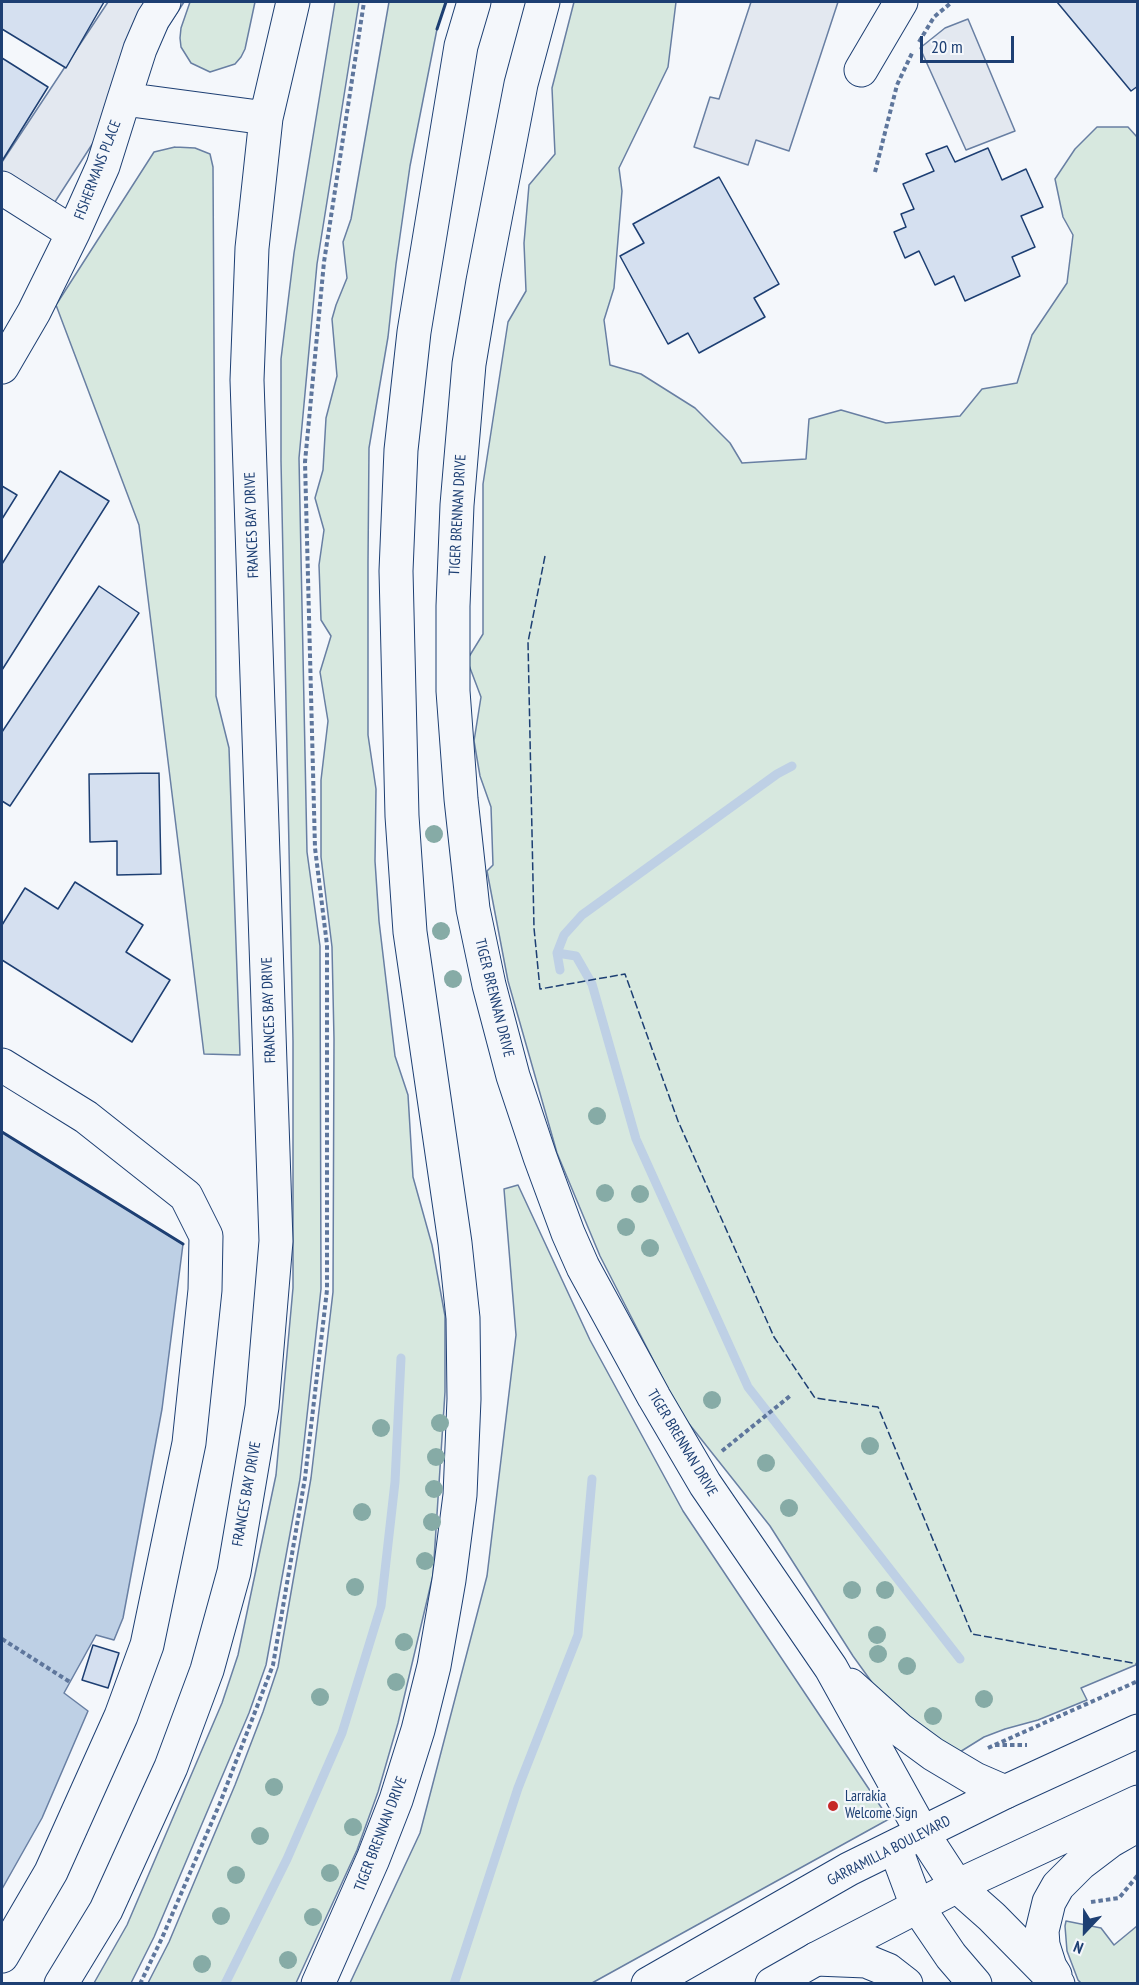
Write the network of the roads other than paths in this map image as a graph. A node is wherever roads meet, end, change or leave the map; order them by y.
1 (164, 2) edge
2 (293, 2) edge
3 (474, 2) edge
4 (543, 2) edge
5 (901, 2) edge
6 (861, 70) dead end
7 (124, 99) junction
8 (266, 118) junction
9 (2, 188) edge
10 (73, 233) junction
11 (2, 367) edge
12 (2, 1065) edge
13 (831, 1668) junction
14 (1137, 1731) edge
15 (1005, 1792) junction
16 (1137, 1802) edge
17 (1137, 1826) edge
18 (909, 1841) junction
19 (957, 1886) junction
20 (917, 1906) junction
21 (2, 1956) edge
22 (816, 1959) junction
23 (61, 1983) edge
24 (318, 1983) edge
25 (648, 1983) edge
26 (772, 1983) edge
27 (906, 1983) edge
28 (975, 1983) edge
29 (1060, 1983) edge

1 - 7 main road, FISHERMANS PLACE
2 - 8 main road, FRANCES BAY DRIVE
3 - 24 main road, TIGER BRENNAN DRIVE
4 - 13 main road, TIGER BRENNAN DRIVE
5 - 6 main road
7 - 8 main road
7 - 10 main road, FISHERMANS PLACE
8 - 23 main road, FRANCES BAY DRIVE
9 - 10 main road
10 - 11 main road, FISHERMANS PLACE
12 - 21 main road
13 - 15 main road
13 - 18 main road, TIGER BRENNAN DRIVE
14 - 15 main road, GARRAMILLA BOULEVARD
15 - 18 main road, GARRAMILLA BOULEVARD
16 - 19 main road
17 - 29 main road
18 - 19 main road, TIGER BRENNAN DRIVE
18 - 20 main road
18 - 25 main road, GARRAMILLA BOULEVARD
19 - 20 main road
19 - 29 main road, TIGER BRENNAN DRIVE
20 - 22 main road
20 - 28 main road
22 - 26 main road
22 - 27 main road

